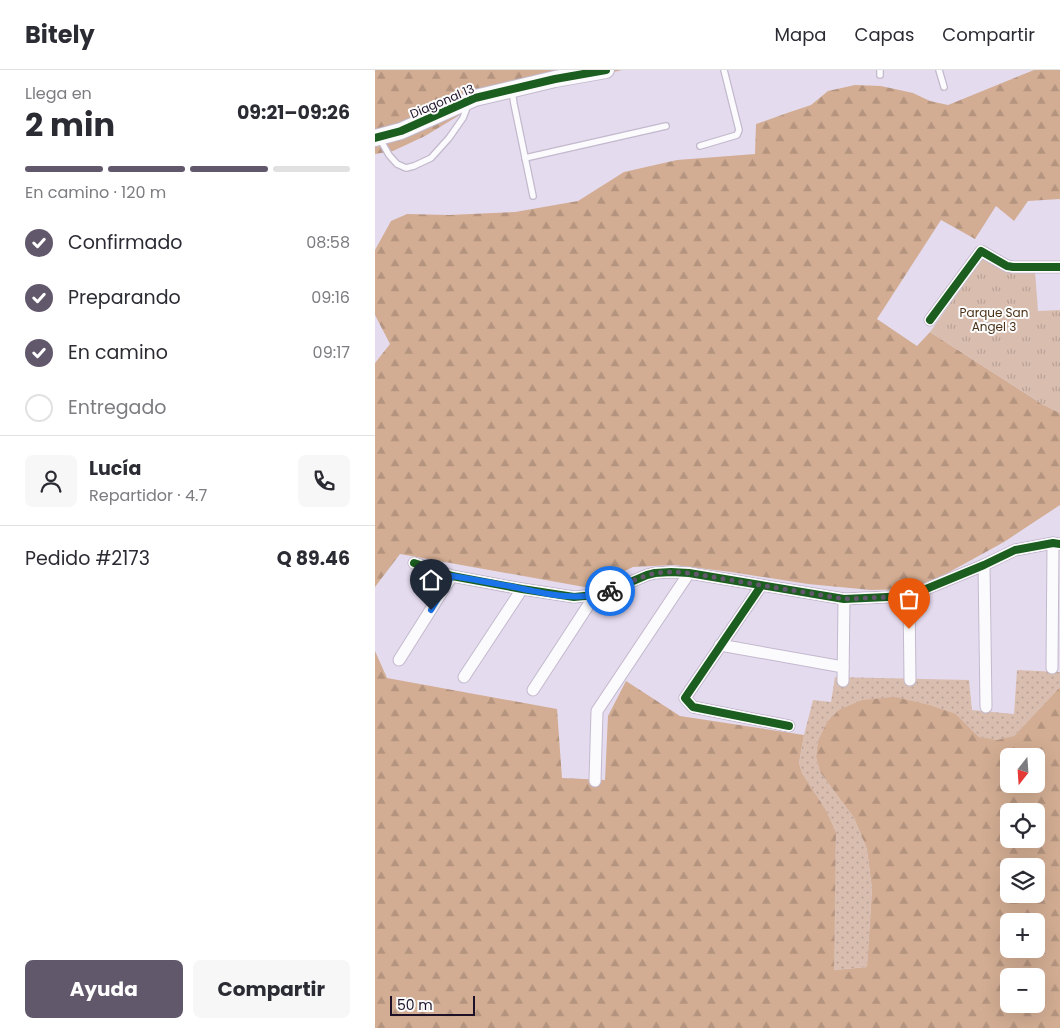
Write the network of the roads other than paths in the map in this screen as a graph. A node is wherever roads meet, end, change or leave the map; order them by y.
1 (606, 70) edge
2 (724, 70) edge
3 (939, 70) edge
4 (944, 87) dead end
5 (512, 90) junction
6 (470, 100) junction
7 (667, 126) dead end
8 (377, 138) edge
9 (701, 146) dead end
10 (525, 158) junction
11 (533, 196) dead end
12 (1060, 267) edge
13 (930, 320) dead end
14 (1057, 543) edge
15 (414, 563) dead end
16 (984, 565) junction
17 (689, 573) junction
18 (452, 576) junction
19 (761, 586) junction
20 (523, 589) junction
21 (595, 595) junction
22 (909, 596) junction
23 (844, 599) junction
24 (720, 646) junction
25 (399, 660) dead end
26 (843, 668) junction
27 (1052, 668) dead end
28 (464, 678) dead end
29 (910, 680) dead end
30 (843, 681) dead end
31 (533, 690) dead end
32 (985, 707) dead end
33 (789, 726) dead end
34 (595, 781) dead end

1 - 5 street, Diagonal 13
2 - 9 lane
3 - 4 lane
5 - 6 street, Diagonal 13
5 - 10 lane
6 - 8 street, Diagonal 13
6 - 8 lane
7 - 10 lane
10 - 11 lane
12 - 13 street
14 - 16 street
14 - 27 street
15 - 18 street
16 - 22 street
16 - 32 street
17 - 19 street
17 - 21 street
17 - 34 street
18 - 20 street
18 - 25 street
19 - 23 street
19 - 24 street
20 - 21 street
20 - 28 street
21 - 31 street
22 - 23 street
22 - 29 street
23 - 26 street
24 - 26 street
24 - 33 street
26 - 30 street

